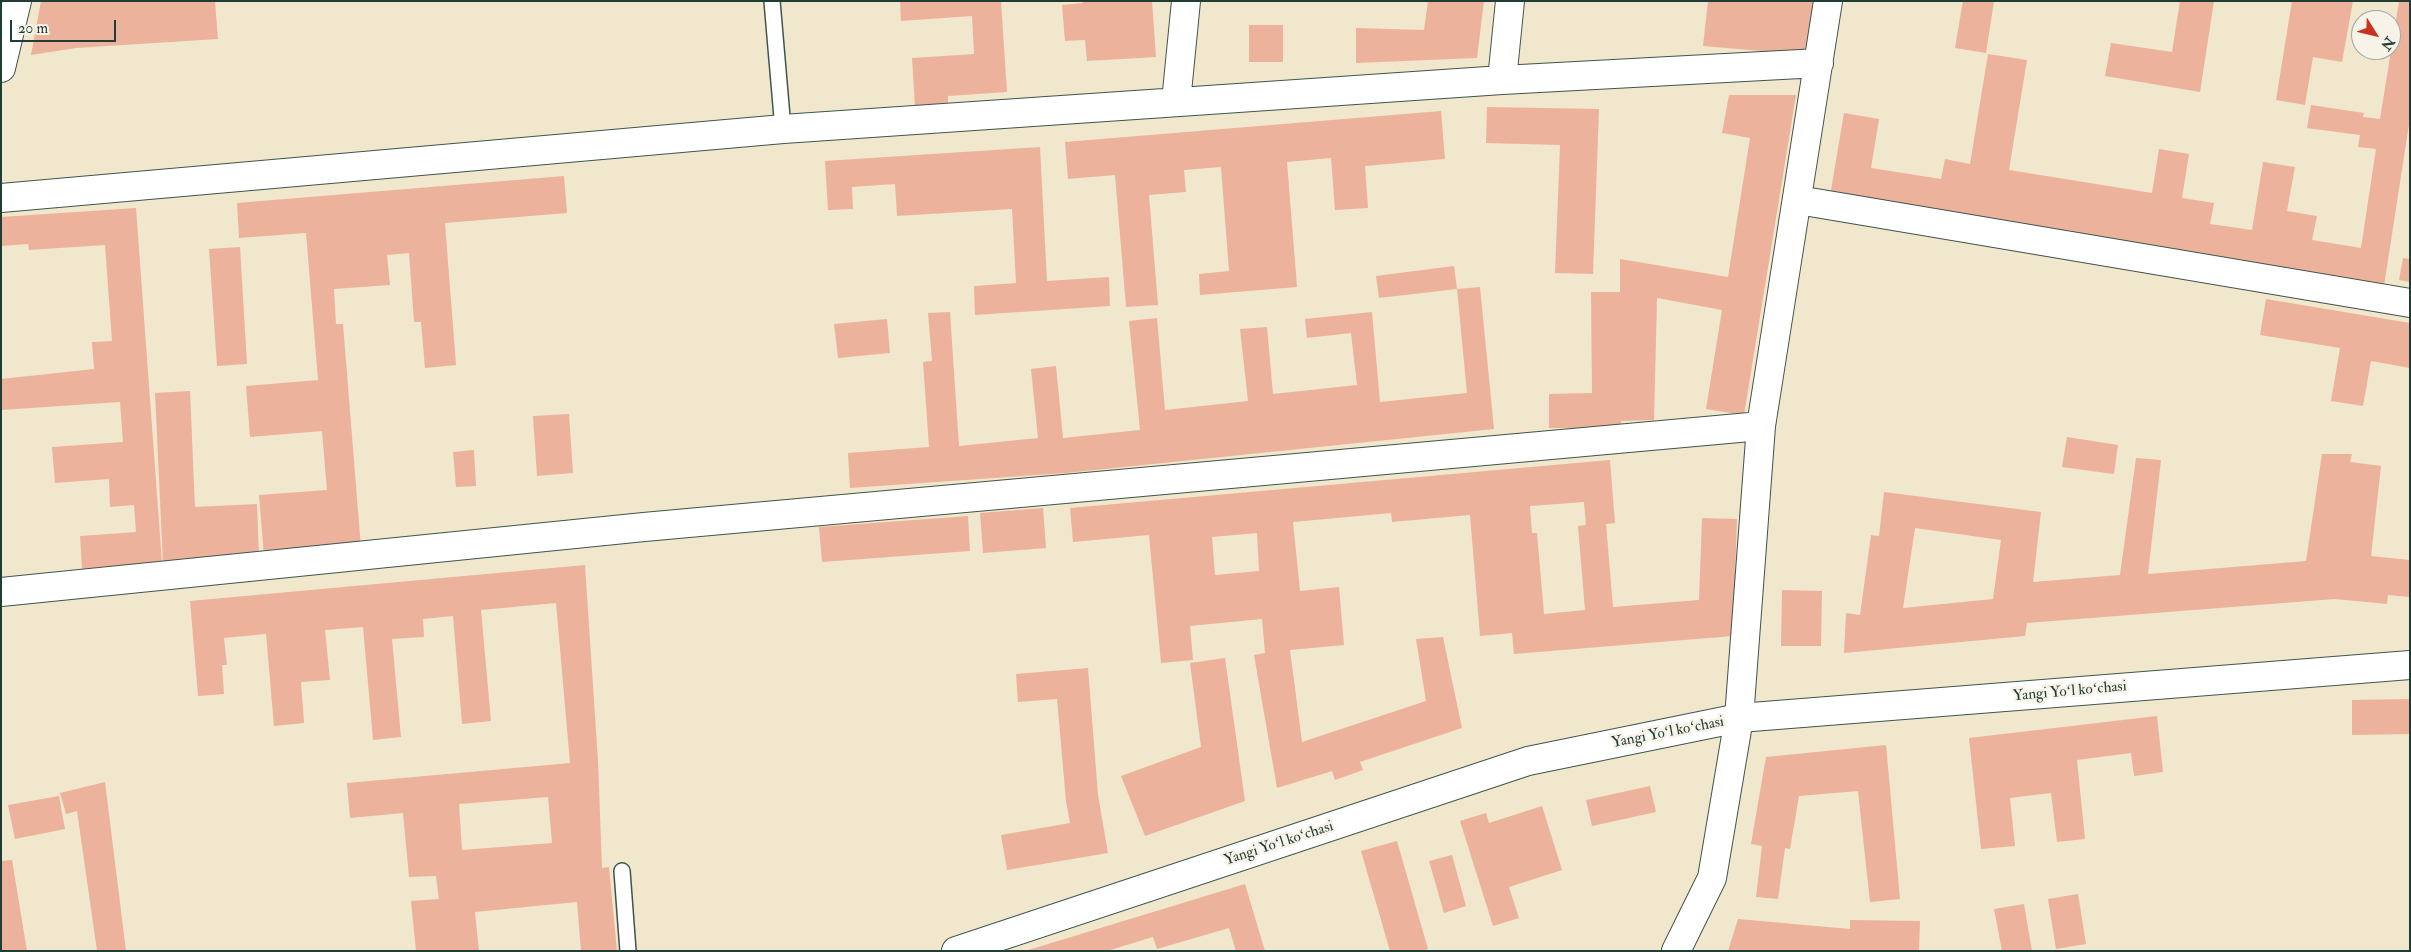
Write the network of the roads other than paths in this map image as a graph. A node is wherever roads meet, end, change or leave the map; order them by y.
1 (18, 1) edge
2 (772, 1) edge
3 (1186, 1) edge
4 (1510, 1) edge
5 (1828, 1) edge
6 (1818, 63) junction
7 (1, 68) edge
8 (1502, 80) junction
9 (1176, 102) junction
10 (783, 129) junction
11 (1, 198) edge
12 (1798, 200) junction
13 (2410, 303) edge
14 (1761, 426) junction
15 (1, 592) edge
16 (2410, 665) edge
17 (1739, 718) junction
18 (622, 871) dead end
19 (628, 951) edge
20 (956, 951) edge
21 (1676, 951) edge

1 - 7 street
2 - 10 lane
3 - 9 street
4 - 8 street
5 - 6 street
6 - 8 street
6 - 12 street
8 - 9 street
9 - 10 street
10 - 11 street
12 - 13 street
12 - 14 street
14 - 15 street
14 - 17 street
16 - 17 street, Yangi Yoʻl koʻchasi
17 - 20 street, Yangi Yoʻl koʻchasi
17 - 21 street
18 - 19 lane

